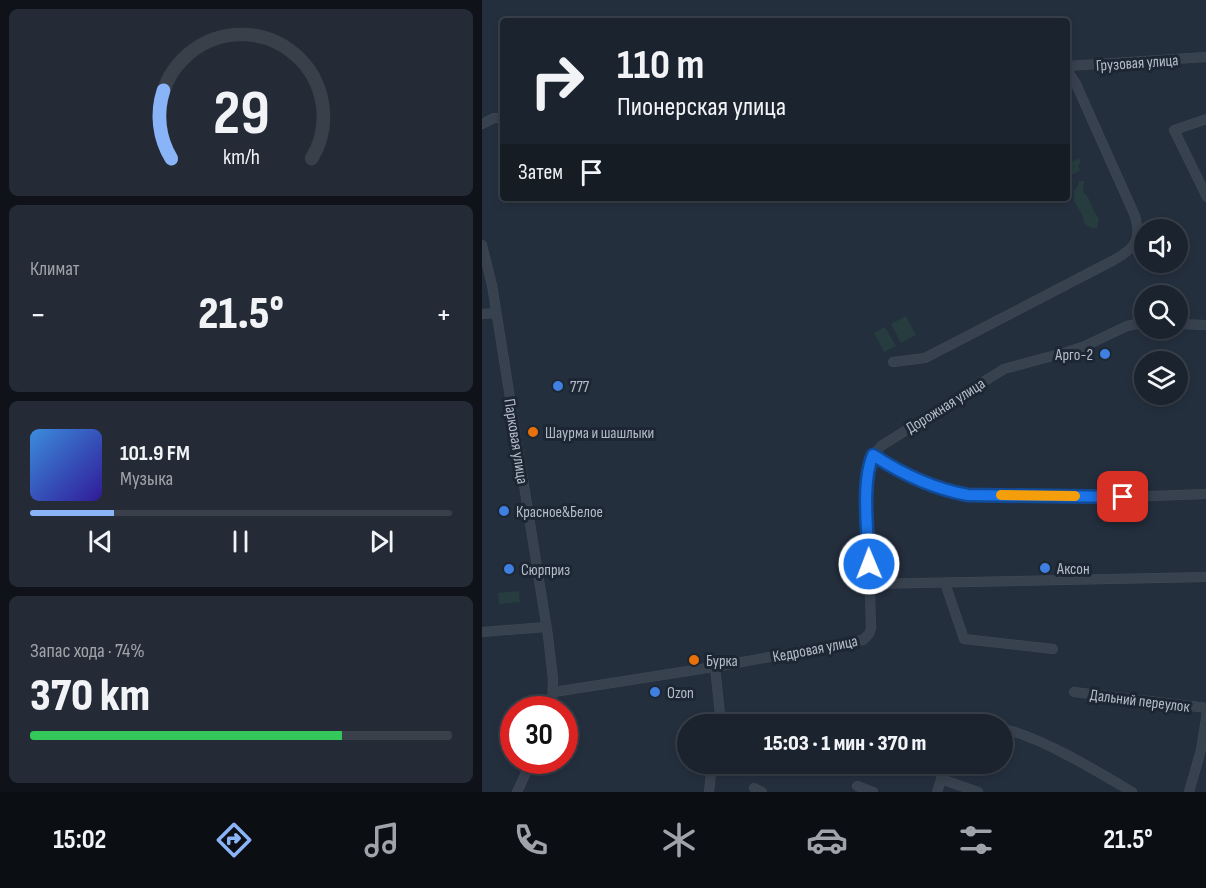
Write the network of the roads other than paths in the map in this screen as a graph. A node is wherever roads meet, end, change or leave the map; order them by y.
1 (1206, 57) edge
2 (1070, 68) edge
3 (1070, 73) edge
4 (500, 118) edge
5 (1206, 119) edge
6 (482, 124) edge
7 (1206, 197) edge
8 (482, 245) edge
9 (496, 313) junction
10 (482, 314) edge
11 (1134, 324) edge
12 (1188, 324) edge
13 (1206, 325) edge
14 (893, 362) dead end
15 (873, 455) junction
16 (1206, 494) edge
17 (1206, 577) edge
18 (945, 583) junction
19 (869, 584) junction
20 (546, 627) junction
21 (482, 632) edge
22 (1053, 649) dead end
23 (715, 667) junction
24 (554, 692) junction
25 (1074, 692) dead end
26 (554, 696) edge
27 (1206, 710) edge
28 (720, 714) edge
29 (1013, 731) edge
30 (527, 774) edge
31 (711, 774) edge
32 (943, 774) edge
33 (941, 779) junction
34 (857, 786) dead end
35 (521, 791) edge
36 (709, 792) edge
37 (873, 792) edge
38 (937, 792) edge
39 (978, 792) edge
40 (1132, 792) edge
41 (1189, 792) edge

1 - 2 street, Грузовая улица
3 - 14 street
4 - 6 street
5 - 7 street
8 - 9 street, Парковая улица
9 - 10 street
9 - 20 street, Парковая улица
11 - 15 street, Дорожная улица
12 - 13 street
15 - 16 street
15 - 19 street
17 - 18 street
18 - 19 street
18 - 22 street
19 - 23 street, Кедровая улица
20 - 21 street
20 - 24 street, Парковая улица
23 - 24 street, Кедровая улица
23 - 28 street
24 - 26 street, Парковая улица
25 - 27 street, Дальний переулок
27 - 41 street
29 - 40 street
30 - 35 street
31 - 36 street
32 - 33 street
33 - 38 street
33 - 39 street
34 - 37 street

